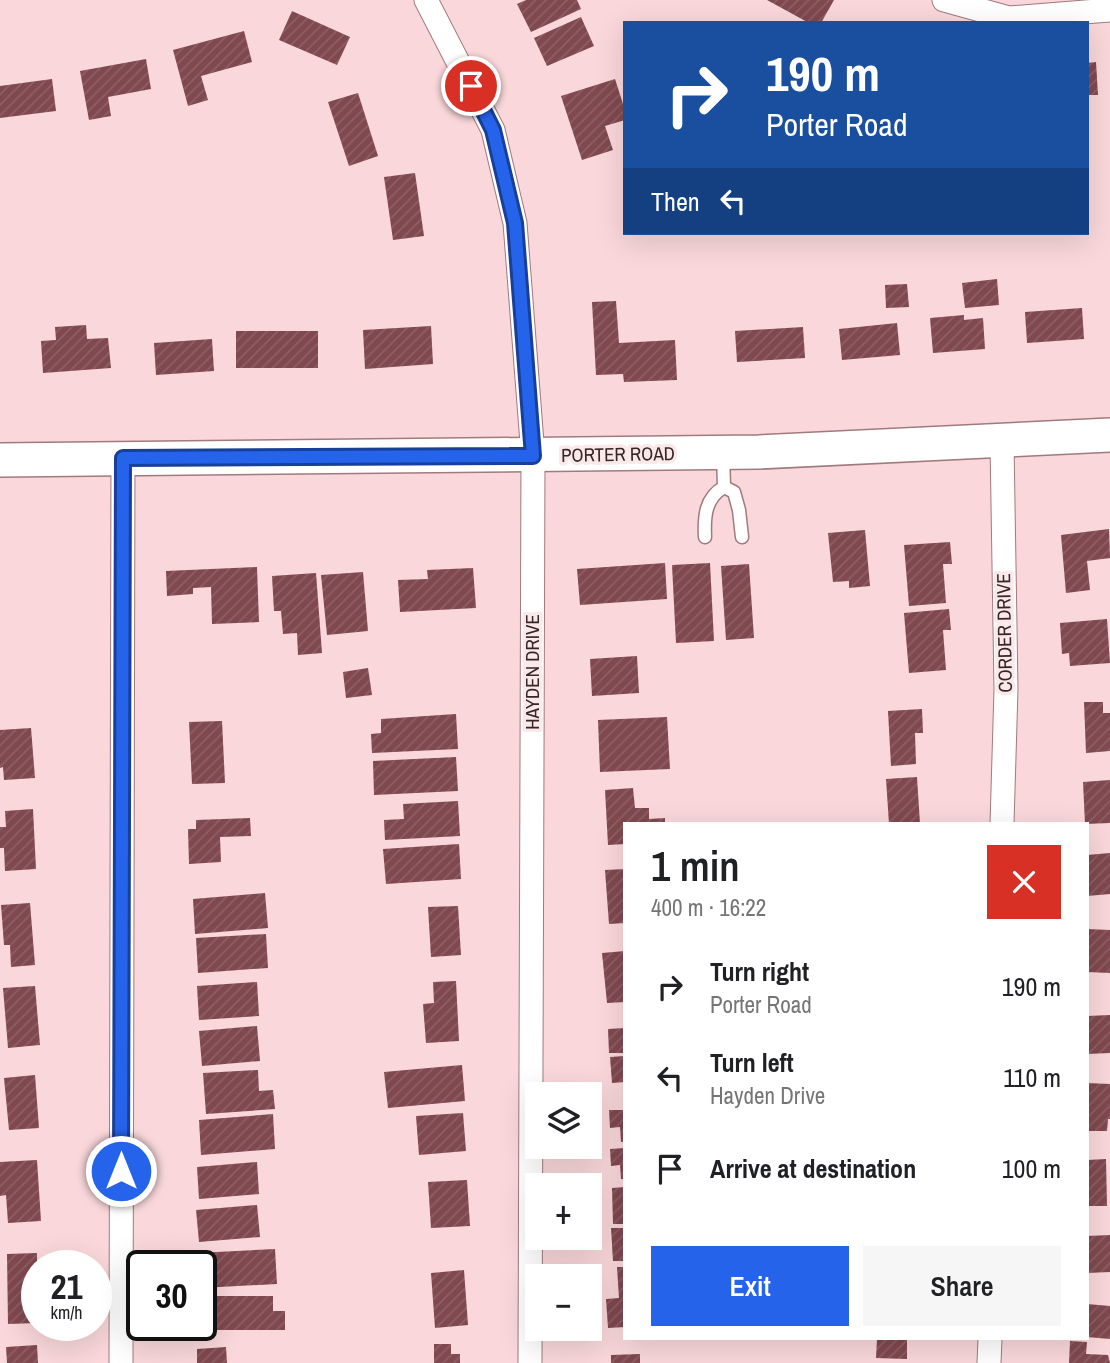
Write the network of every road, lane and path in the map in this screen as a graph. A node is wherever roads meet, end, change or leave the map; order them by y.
1 (426, 0) edge
2 (944, 0) edge
3 (1110, 10) edge
4 (1110, 435) edge
5 (1002, 442) junction
6 (723, 452) junction
7 (533, 456) junction
8 (123, 458) junction
9 (0, 460) edge
10 (724, 487) junction
11 (705, 537) dead end
12 (743, 537) dead end
13 (1002, 822) edge
14 (990, 1340) edge
15 (121, 1363) edge
16 (530, 1363) edge
17 (989, 1363) edge

1 - 7 street, HAYDEN DRIVE
2 - 3 street
4 - 5 street, PORTER ROAD
5 - 6 street, PORTER ROAD
5 - 13 street, CORDER DRIVE
6 - 7 street, PORTER ROAD
6 - 10 lane
7 - 8 street, PORTER ROAD
7 - 16 street, HAYDEN DRIVE
8 - 9 street, PORTER ROAD
8 - 15 street
10 - 11 lane
10 - 12 lane
14 - 17 street

